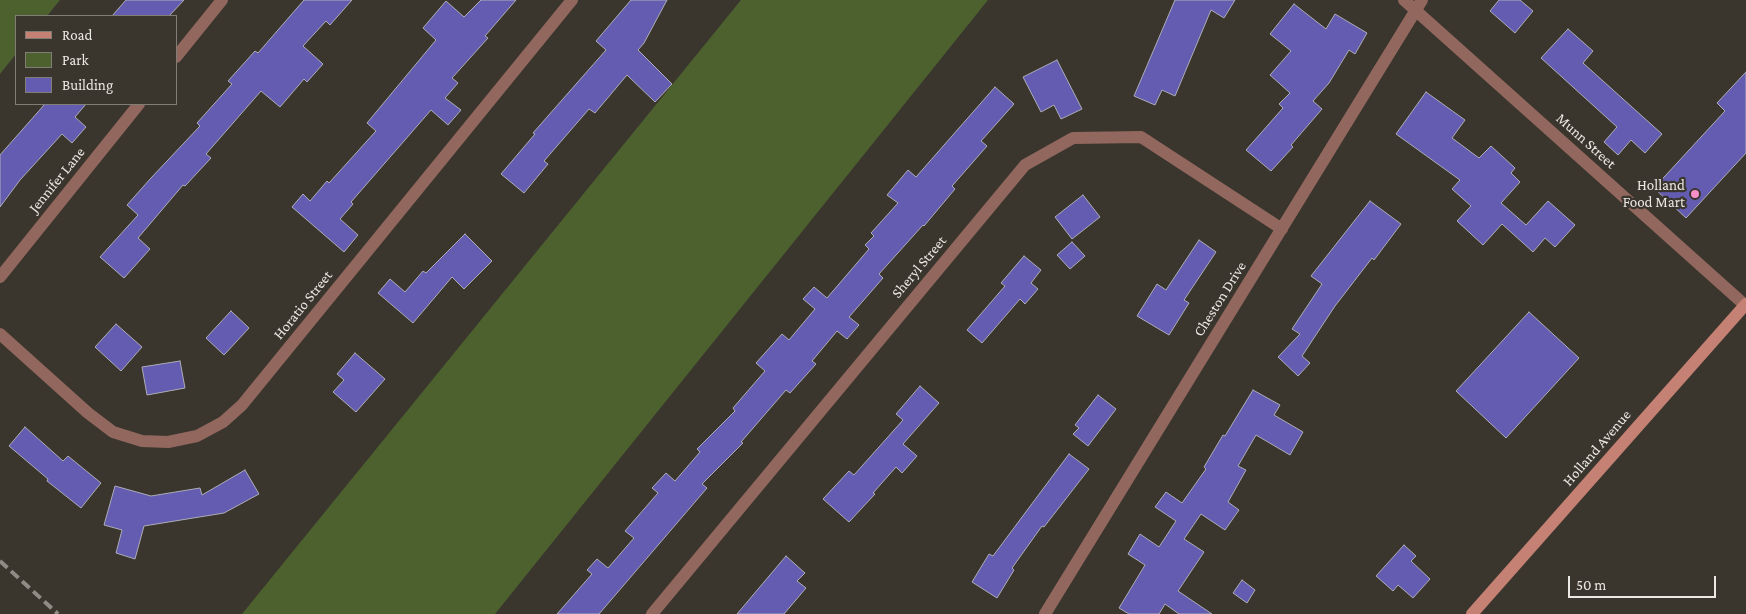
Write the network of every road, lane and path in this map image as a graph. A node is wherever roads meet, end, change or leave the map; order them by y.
1 (222, 0) edge
2 (572, 0) edge
3 (1404, 0) edge
4 (1418, 5) edge
5 (178, 55) edge
6 (138, 105) edge
7 (1282, 229) junction
8 (0, 277) edge
9 (1746, 305) edge
10 (0, 334) edge
11 (652, 614) edge
12 (1045, 614) edge
13 (1472, 614) edge

1 - 5 street
2 - 10 street, Horatio Street
3 - 4 street, Munn Street
4 - 7 street, Cheston Drive
4 - 9 street, Munn Street
6 - 8 street, Jennifer Lane
7 - 11 street, Sheryl Street
7 - 12 street, Cheston Drive
9 - 13 main road, Holland Avenue

